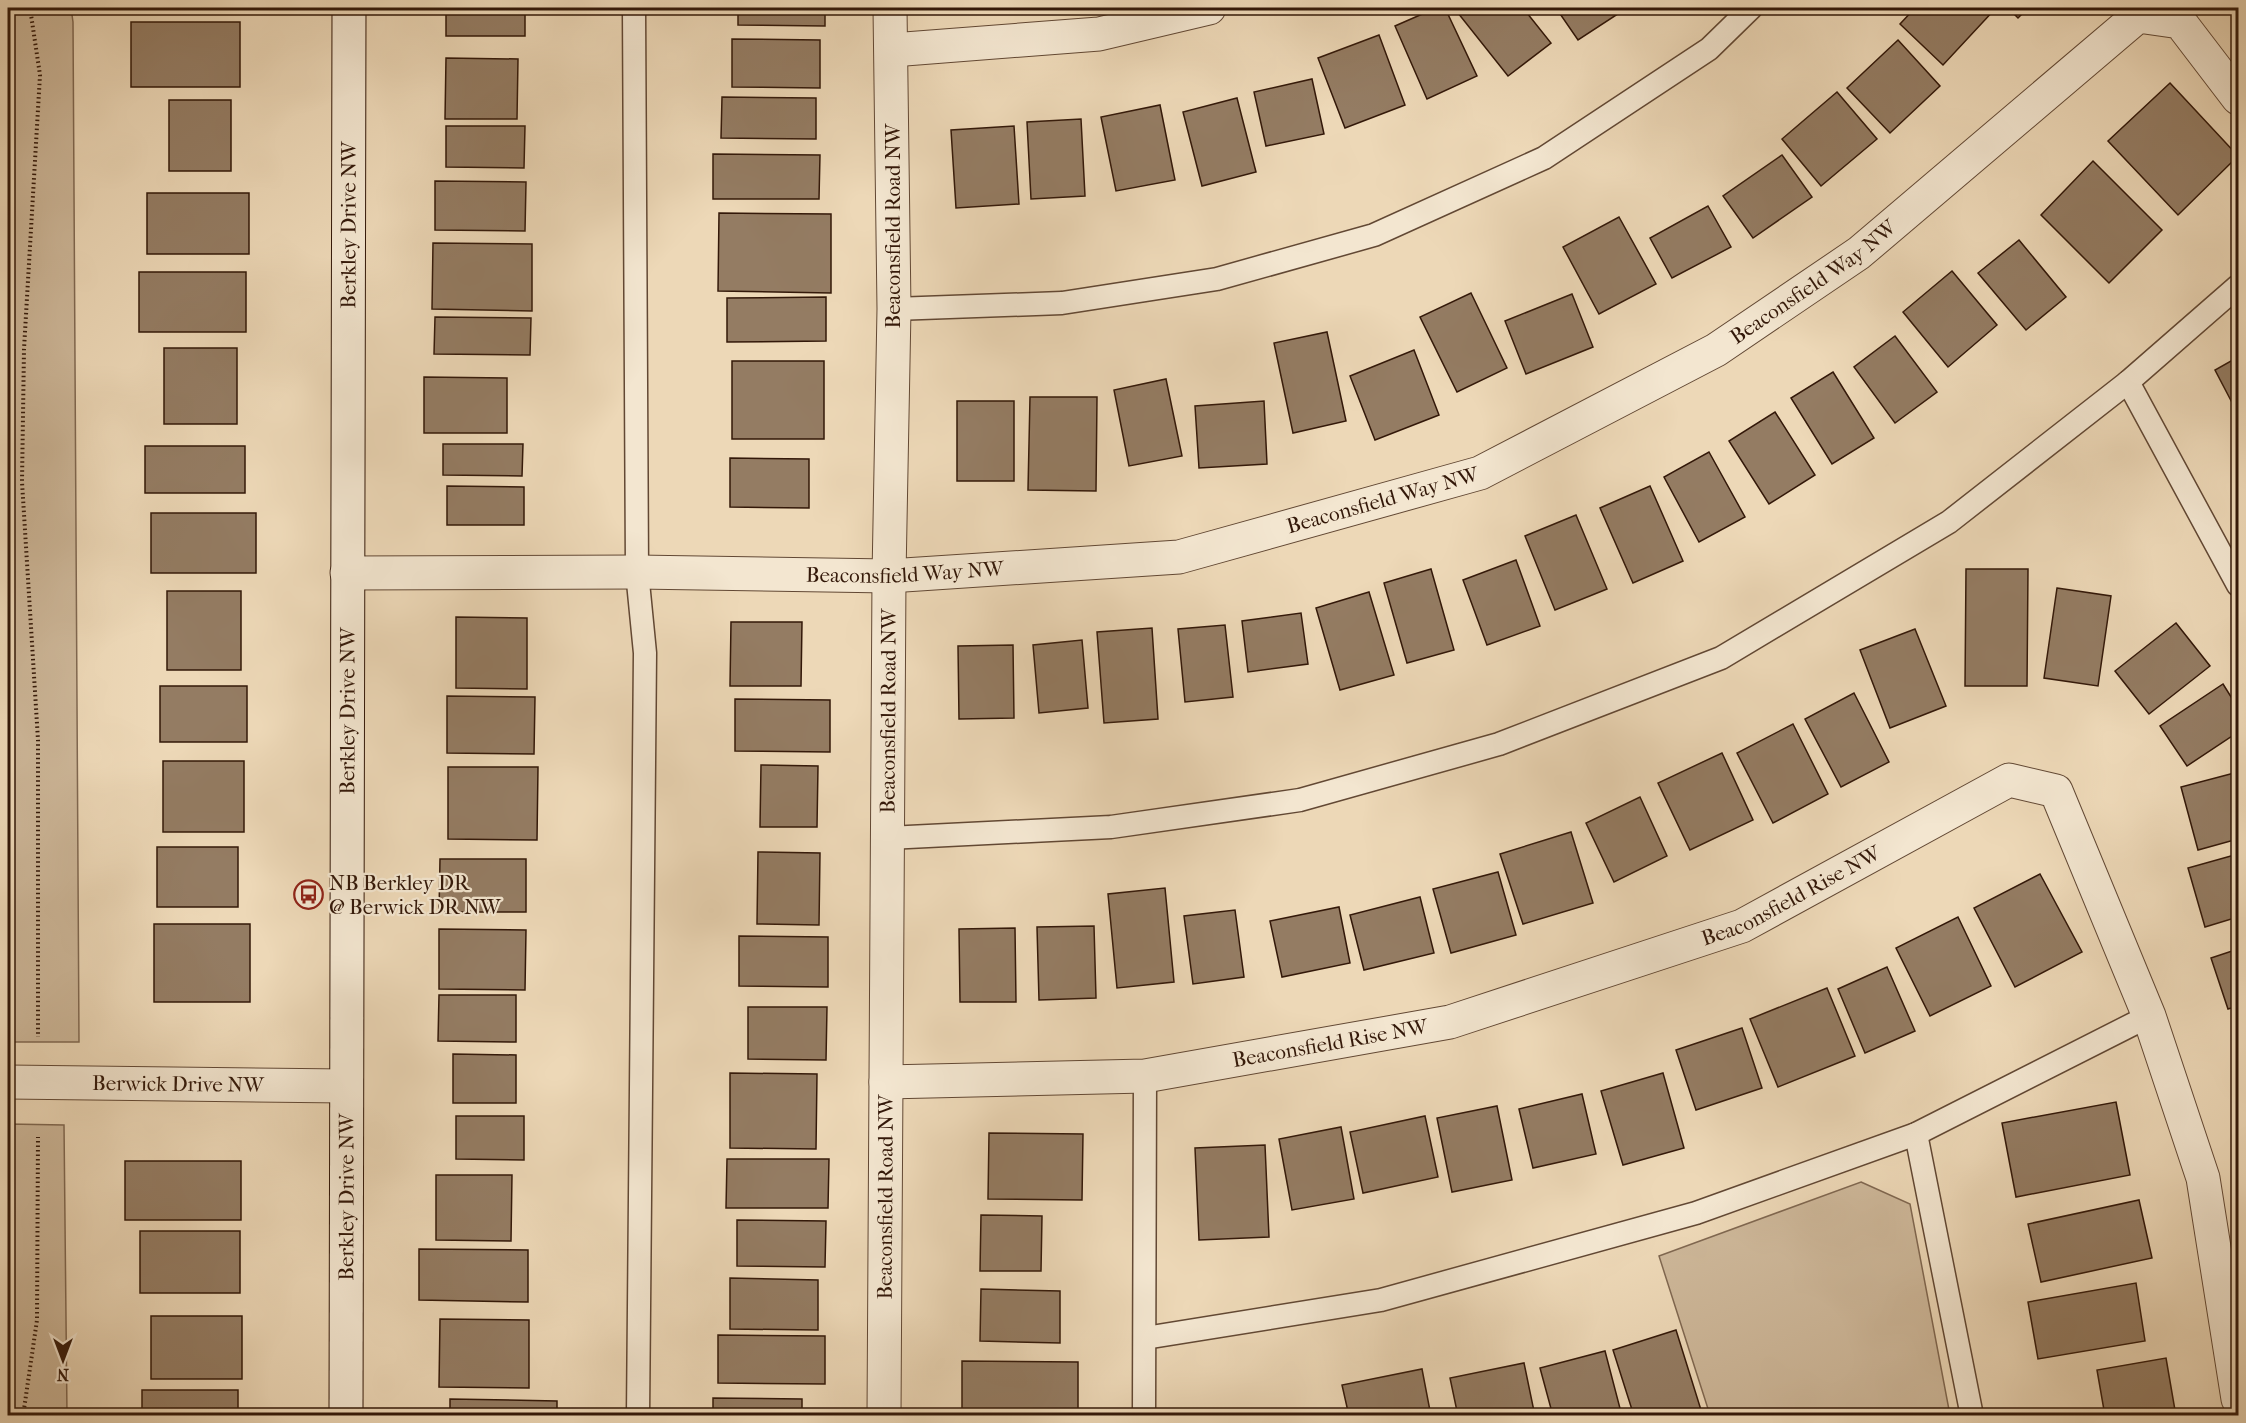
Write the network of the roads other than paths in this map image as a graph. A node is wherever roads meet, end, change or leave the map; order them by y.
1 (349, 8) edge
2 (634, 8) edge
3 (890, 8) edge
4 (1209, 8) edge
5 (1751, 8) edge
6 (892, 50) junction
7 (2238, 98) edge
8 (2238, 286) edge
9 (894, 309) junction
10 (2128, 382) junction
11 (637, 572) junction
12 (347, 573) junction
13 (889, 576) junction
14 (2238, 585) edge
15 (888, 838) junction
16 (2149, 1016) junction
17 (1145, 1076) junction
18 (8, 1082) edge
19 (886, 1082) junction
20 (346, 1086) junction
21 (1916, 1134) junction
22 (1145, 1338) junction
23 (2238, 1399) edge
24 (346, 1416) edge
25 (638, 1416) edge
26 (884, 1416) edge
27 (1144, 1416) edge
28 (1972, 1416) edge

1 - 12 street, Berkley Drive NW
2 - 11 lane
3 - 6 street, Beaconsfield Road NW
4 - 6 street
5 - 9 lane
6 - 9 street, Beaconsfield Road NW
7 - 13 street, Beaconsfield Way NW
8 - 10 lane
9 - 13 street, Beaconsfield Road NW
10 - 14 lane
10 - 15 lane
11 - 12 street, Beaconsfield Way NW
11 - 13 street, Beaconsfield Way NW
11 - 25 lane
12 - 20 street, Berkley Drive NW
13 - 15 street, Beaconsfield Road NW
15 - 19 street, Beaconsfield Road NW
16 - 17 street, Beaconsfield Rise NW
16 - 21 lane
16 - 23 street, Beaconsfield Rise NW
17 - 19 street, Beaconsfield Rise NW
17 - 22 lane
18 - 20 street, Berwick Drive NW
19 - 26 street, Beaconsfield Road NW
20 - 24 street, Berkley Drive NW
21 - 22 lane
21 - 28 lane
22 - 27 lane

